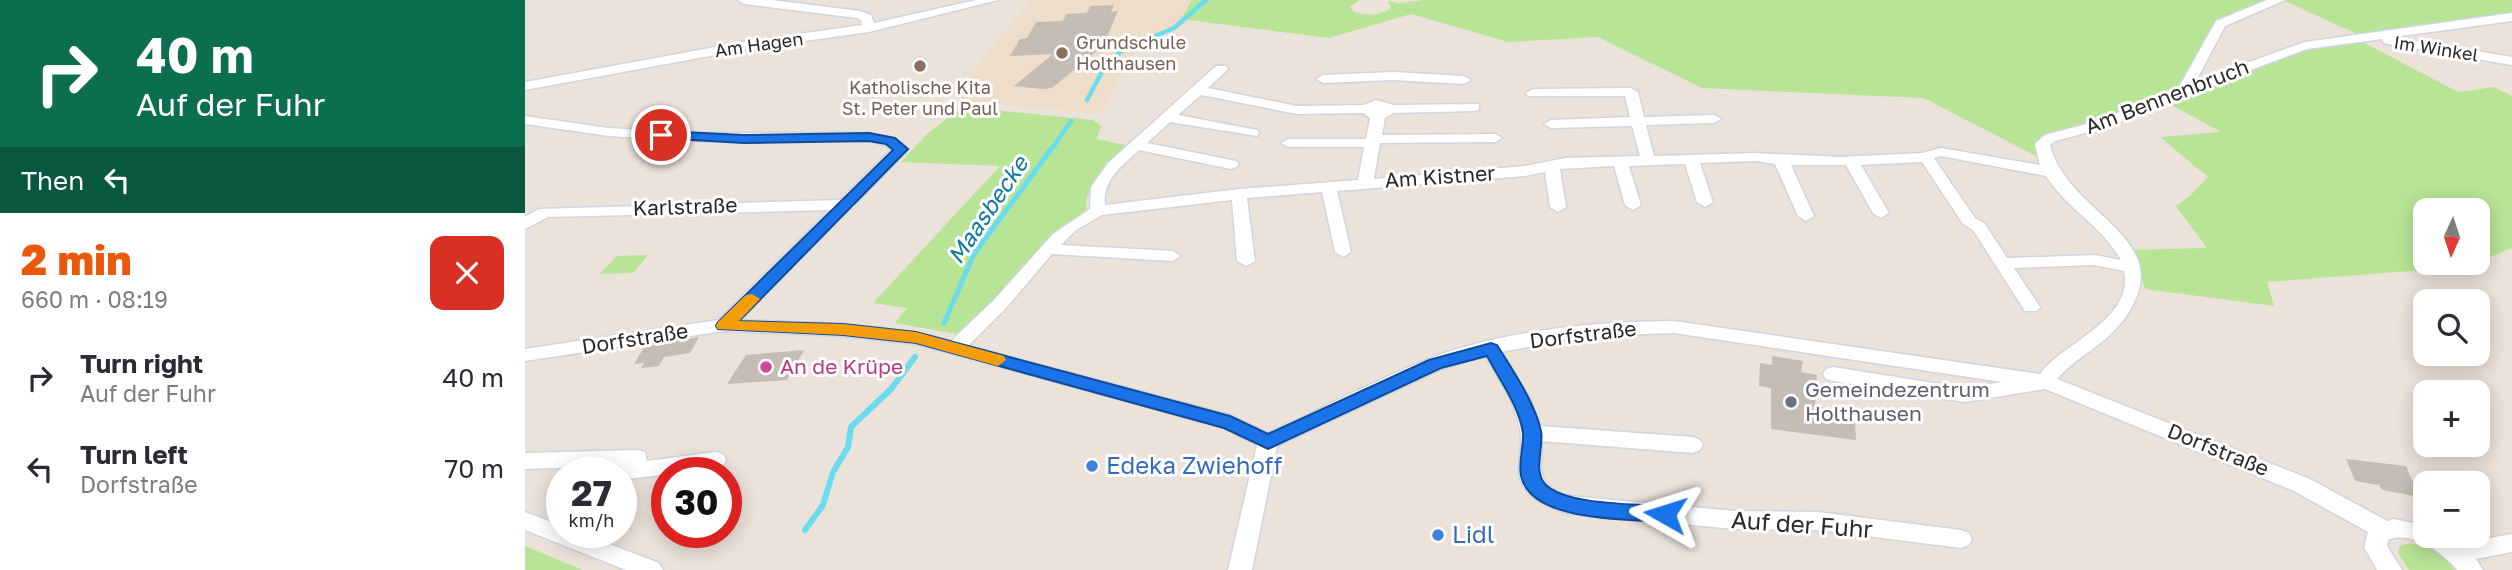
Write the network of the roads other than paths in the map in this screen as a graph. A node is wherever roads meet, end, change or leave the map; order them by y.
1 (744, 0) edge
2 (831, 0) edge
3 (992, 0) edge
4 (2279, 0) edge
5 (796, 5) junction
6 (2512, 17) edge
7 (869, 28) junction
8 (2360, 38) junction
9 (2512, 61) edge
10 (1221, 69) dead end
11 (1393, 76) junction
12 (1323, 79) dead end
13 (1464, 80) dead end
14 (525, 86) edge
15 (1198, 90) junction
16 (2184, 90) junction
17 (1533, 93) dead end
18 (1475, 107) dead end
19 (1381, 110) junction
20 (1167, 117) junction
21 (525, 120) edge
22 (1714, 120) dead end
23 (1639, 122) junction
24 (1551, 124) dead end
25 (1252, 132) dead end
26 (1495, 138) dead end
27 (1373, 141) junction
28 (1288, 143) dead end
29 (1136, 145) junction
30 (1926, 158) junction
31 (1691, 159) junction
32 (1649, 160) junction
33 (1851, 160) junction
34 (1620, 161) junction
35 (1782, 162) junction
36 (1231, 163) dead end
37 (1552, 166) junction
38 (2051, 172) junction
39 (1365, 183) junction
40 (1328, 186) junction
41 (1239, 194) junction
42 (1705, 202) dead end
43 (848, 205) junction
44 (1633, 205) dead end
45 (1559, 207) dead end
46 (1098, 211) junction
47 (1881, 213) dead end
48 (1806, 216) dead end
49 (525, 224) edge
50 (1048, 249) junction
51 (1343, 252) dead end
52 (1173, 256) dead end
53 (1246, 261) dead end
54 (2003, 263) junction
55 (2132, 267) junction
56 (2031, 307) dead end
57 (724, 326) junction
58 (955, 348) junction
59 (1491, 349) junction
60 (525, 355) edge
61 (1833, 374) dead end
62 (2046, 382) junction
63 (1532, 433) junction
64 (1268, 442) junction
65 (1693, 445) dead end
66 (525, 461) edge
67 (651, 468) edge
68 (525, 521) edge
69 (2384, 530) junction
70 (2413, 531) edge
71 (1961, 539) dead end
72 (2512, 543) edge
73 (2446, 548) edge
74 (2464, 561) edge
75 (651, 570) edge
76 (1240, 570) edge
77 (2390, 570) edge

1 - 5 street
2 - 5 street
3 - 7 street, Am Hagen
4 - 16 street
5 - 7 street
6 - 8 street, Am Bennenbruch
7 - 14 street, Am Hagen
8 - 9 street, Im Winkel
8 - 16 street, Am Bennenbruch
10 - 15 street
11 - 12 street
11 - 13 street
11 - 19 street
15 - 19 street
15 - 20 street
16 - 38 street, Am Bennenbruch
17 - 23 street
18 - 19 street
19 - 27 street
20 - 25 street
20 - 29 street
21 - 43 street
22 - 23 street
23 - 24 street
23 - 32 street
26 - 27 street
27 - 28 street
27 - 39 street
29 - 36 street
29 - 46 street
30 - 33 street, Am Kistner
30 - 38 street, Am Kistner
30 - 54 street
31 - 32 street, Am Kistner
31 - 35 street, Am Kistner
31 - 42 street
32 - 34 street, Am Kistner
33 - 35 street, Am Kistner
33 - 47 street
34 - 37 street, Am Kistner
34 - 44 street
35 - 48 street
37 - 39 street, Am Kistner
37 - 45 street
38 - 55 street
39 - 40 street, Am Kistner
40 - 41 street, Am Kistner
40 - 51 street
41 - 46 street, Am Kistner
41 - 53 street
43 - 49 street, Karlstraße
43 - 57 street
46 - 50 street, Am Kistner
50 - 52 street
50 - 58 street, Am Kistner
54 - 55 street
54 - 56 street
55 - 62 street
57 - 58 street, Dorfstraße
57 - 60 street, Dorfstraße
58 - 64 street, Dorfstraße
59 - 62 street, Dorfstraße
59 - 63 street, Auf der Fuhr
59 - 64 street, Dorfstraße
61 - 62 street, Dorfstraße
62 - 69 street, Dorfstraße
63 - 65 street
63 - 71 street, Auf der Fuhr
64 - 76 street
66 - 67 street
68 - 75 street
69 - 70 street
69 - 77 street
72 - 74 street
73 - 74 street

